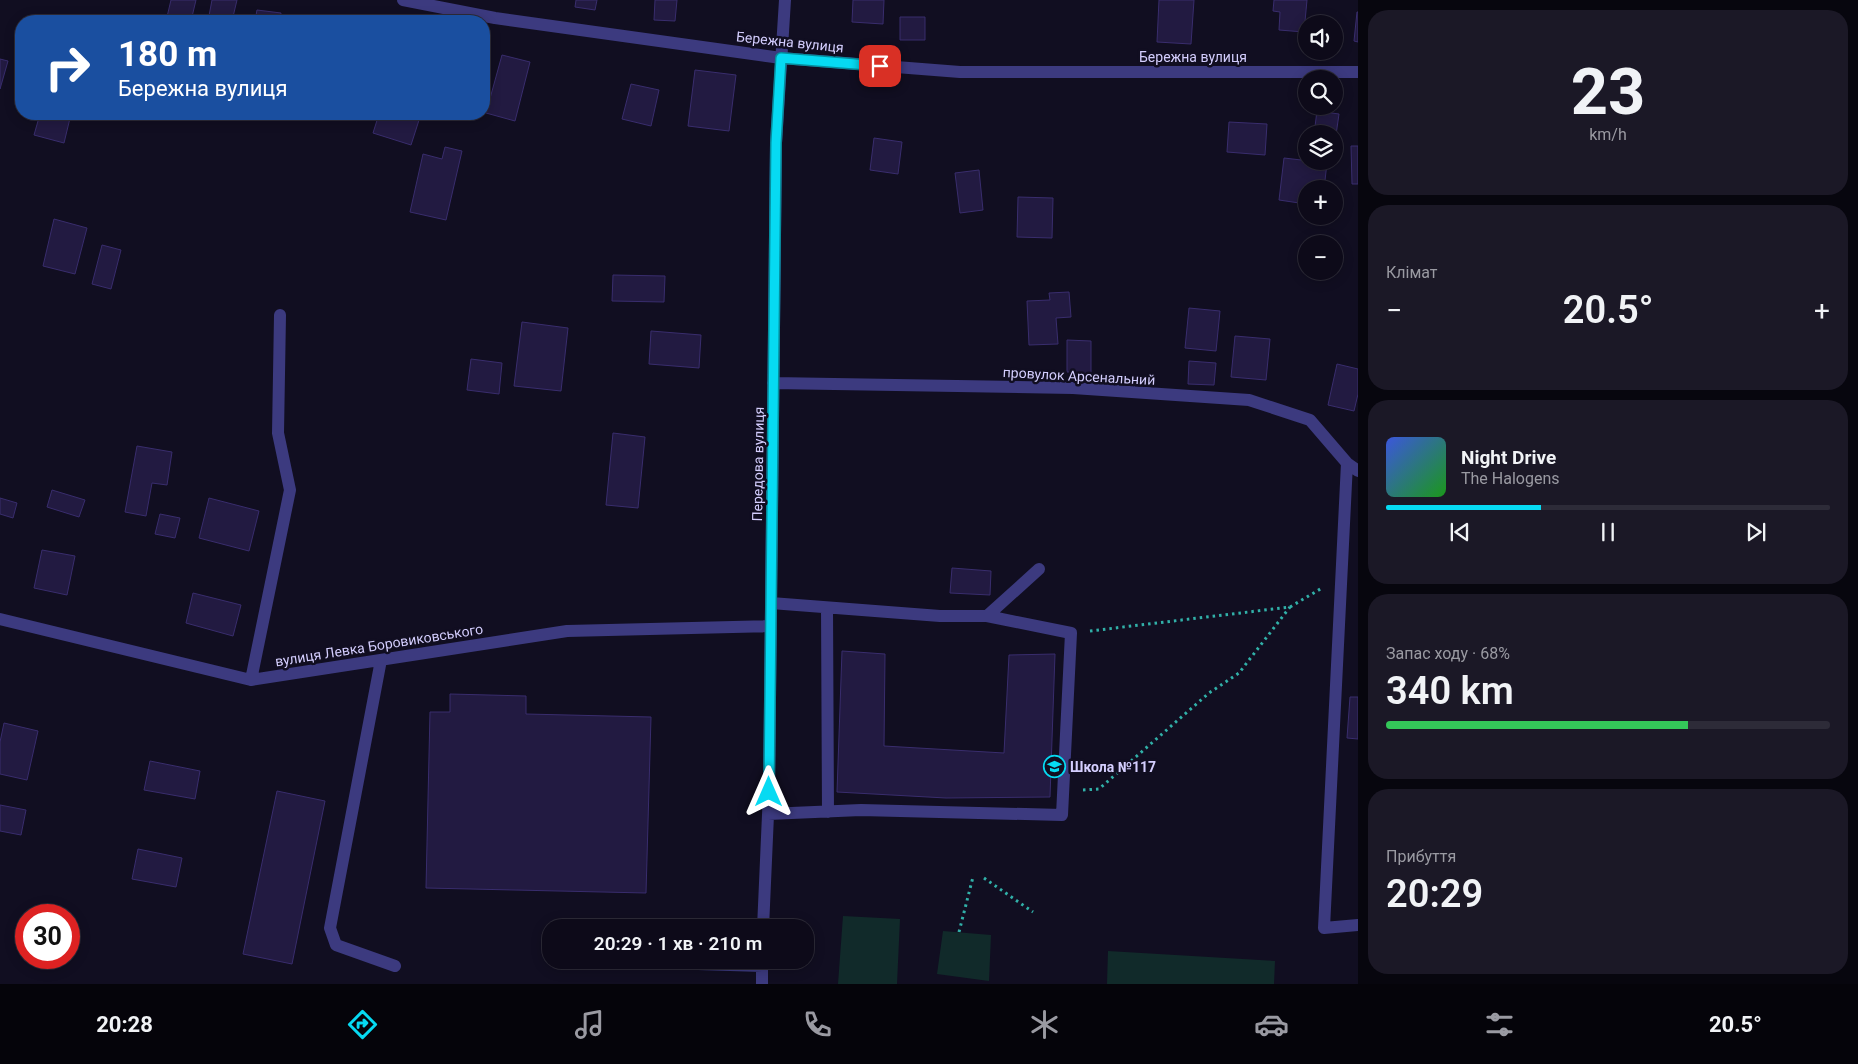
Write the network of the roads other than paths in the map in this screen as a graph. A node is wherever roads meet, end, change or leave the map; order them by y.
1 (403, 0) edge
2 (785, 0) edge
3 (480, 15) edge
4 (490, 17) edge
5 (781, 58) junction
6 (1358, 72) edge
7 (280, 315) dead end
8 (774, 383) junction
9 (1347, 463) junction
10 (1358, 471) edge
11 (1039, 569) dead end
12 (771, 603) junction
13 (827, 608) junction
14 (987, 616) junction
15 (0, 619) edge
16 (770, 626) junction
17 (381, 660) junction
18 (251, 680) junction
19 (828, 812) junction
20 (768, 814) junction
21 (763, 919) edge
22 (1358, 925) edge
23 (395, 966) dead end
24 (762, 969) edge
25 (762, 984) edge

1 - 3 street, Бережна вулиця
2 - 5 street, Передова вулиця
4 - 5 street, Бережна вулиця
5 - 6 street, Бережна вулиця
5 - 8 street, Передова вулиця
7 - 18 street
8 - 9 street, провулок Арсенальний
8 - 12 street, Передова вулиця
9 - 10 street, провулок Арсенальний
9 - 22 street
11 - 14 street
12 - 13 street
12 - 16 street, Передова вулиця
13 - 14 street
13 - 19 street
14 - 19 street
15 - 18 street, вулиця Левка Боровиковського
16 - 17 street, вулиця Левка Боровиковського
16 - 20 street, Передова вулиця
17 - 18 street, вулиця Левка Боровиковського
17 - 23 street
19 - 20 street
20 - 21 street, Передова вулиця
24 - 25 street

